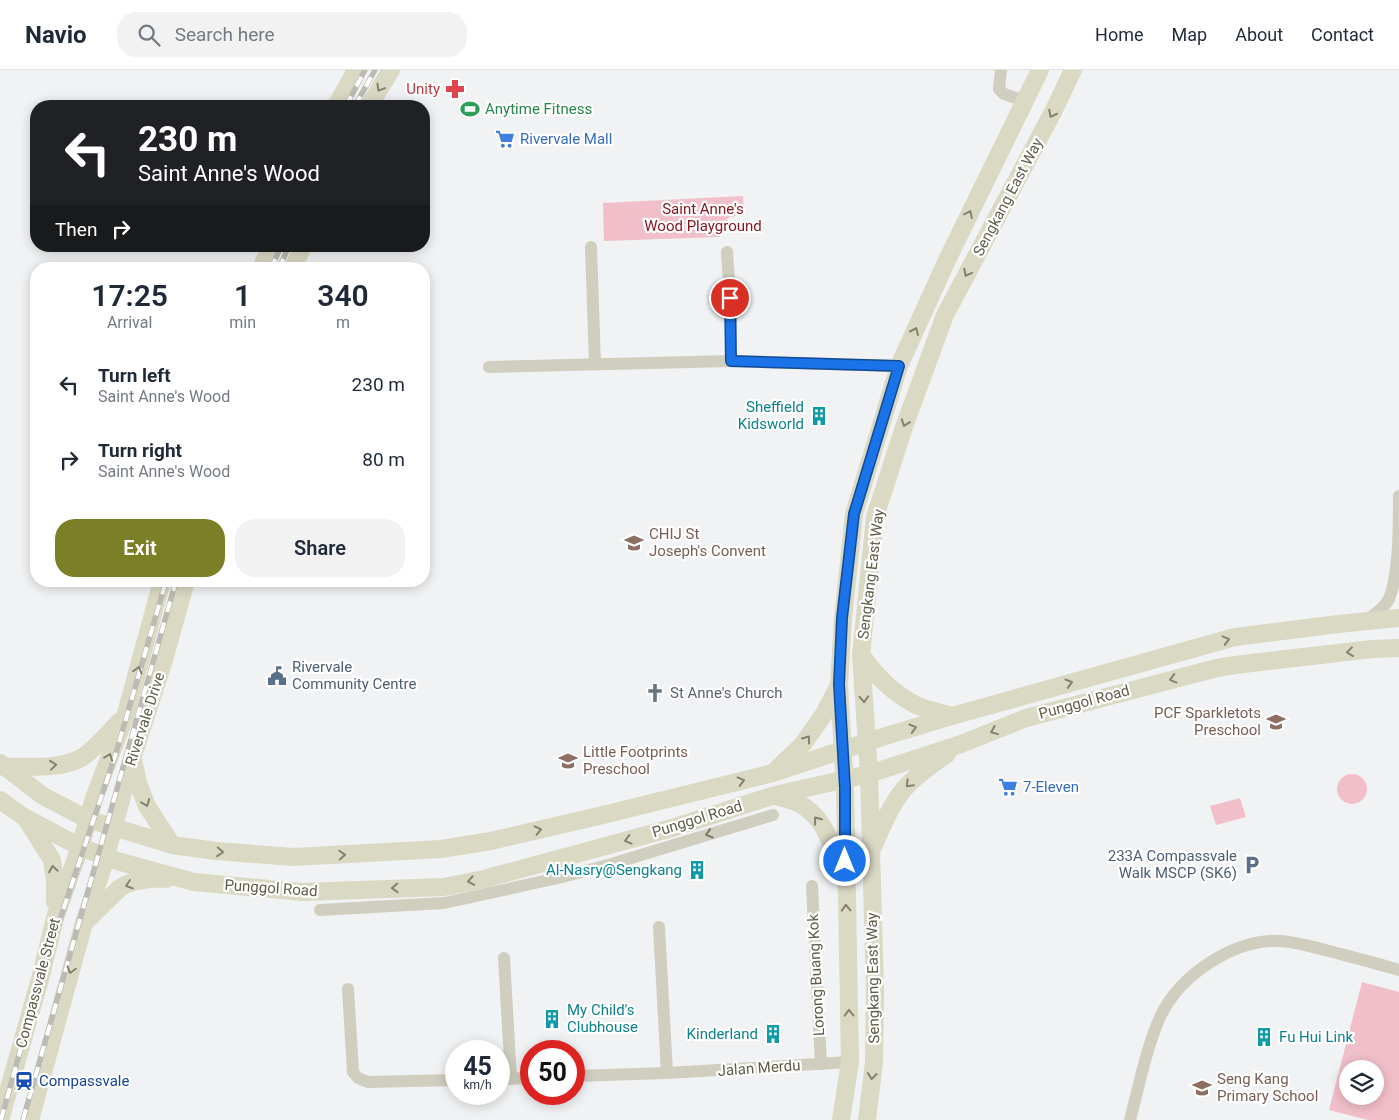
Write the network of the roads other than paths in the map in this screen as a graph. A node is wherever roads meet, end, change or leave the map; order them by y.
1 (356, 70) edge
2 (391, 70) edge
3 (1002, 70) edge
4 (1040, 70) edge
5 (1073, 70) edge
6 (339, 100) edge
7 (373, 100) edge
8 (1026, 101) junction
9 (590, 247) dead end
10 (727, 252) dead end
11 (731, 361) junction
12 (595, 364) junction
13 (899, 366) junction
14 (489, 367) dead end
15 (1399, 496) edge
16 (1399, 562) edge
17 (160, 587) edge
18 (184, 587) edge
19 (1399, 618) edge
20 (1367, 620) junction
21 (1399, 648) edge
22 (862, 655) junction
23 (839, 684) junction
24 (952, 716) junction
25 (124, 717) junction
26 (867, 742) junction
27 (961, 744) junction
28 (842, 751) junction
29 (133, 756) junction
30 (2, 765) edge
31 (773, 773) junction
32 (869, 774) junction
33 (844, 780) junction
34 (775, 796) junction
35 (0, 800) edge
36 (725, 811) junction
37 (773, 815) dead end
38 (24, 816) junction
39 (87, 820) junction
40 (112, 827) junction
41 (729, 828) junction
42 (172, 845) junction
43 (80, 846) junction
44 (602, 847) junction
45 (871, 852) junction
46 (105, 856) junction
47 (608, 865) junction
48 (846, 879) junction
49 (194, 882) junction
50 (812, 886) dead end
51 (338, 891) junction
52 (444, 895) junction
53 (339, 909) junction
54 (320, 910) dead end
55 (55, 918) junction
56 (84, 923) junction
57 (659, 927) dead end
58 (504, 958) dead end
59 (1399, 970) edge
60 (348, 989) dead end
61 (505, 1040) edge
62 (850, 1062) junction
63 (821, 1064) junction
64 (667, 1073) junction
65 (585, 1076) edge
66 (445, 1080) edge
67 (0, 1120) edge
68 (30, 1120) edge
69 (841, 1120) edge
70 (867, 1120) edge
71 (1130, 1120) edge

1 - 6 main road
2 -> 7 main road
3 - 8 street
4 - 8 main road, Sengkang East Way
5 -> 22 main road, Sengkang East Way
13 -> 8 main road, Sengkang East Way
9 - 12 street
10 - 11 street
11 - 12 street
11 - 13 street
12 - 14 street
13 - 23 main road, Sengkang East Way
15 - 16 street
16 - 20 street
25 -> 17 main road, Rivervale Drive
18 - 29 main road, Rivervale Drive
19 - 20 main road, Punggol Road
24 -> 20 main road, Punggol Road
21 -> 27 main road, Punggol Road
22 - 24 main road
22 -> 26 main road, Sengkang East Way
23 - 28 main road, Sengkang East Way
31 -> 23 main road
26 -> 24 main road, Punggol Road
30 -> 25 main road
39 -> 25 main road, Rivervale Drive
26 - 28 main road, Punggol Road
26 - 32 main road, Sengkang East Way
27 - 32 main road, Punggol Road
27 -> 45 main road
28 - 31 main road, Punggol Road
28 - 33 main road, Sengkang East Way
29 - 40 main road, Rivervale Drive
29 -> 42 main road
30 - 39 main road, Punggol Road
42 -> 31 main road, Punggol Road
32 - 33 main road, Punggol Road
32 - 45 main road, Sengkang East Way
33 - 34 main road, Punggol Road
33 - 48 main road, Sengkang East Way
34 - 36 main road, Punggol Road
48 -> 34 main road
35 - 38 main road, Punggol Road
36 - 41 street
36 -> 44 main road, Punggol Road
37 - 41 street
38 - 43 main road, Punggol Road
55 -> 38 main road
39 - 40 main road, Punggol Road
39 - 43 main road, Rivervale Drive
40 - 42 main road, Punggol Road
40 - 46 main road, Rivervale Drive
41 -> 47 street
43 - 46 main road, Punggol Road
43 - 55 main road, Compassvale Street
44 - 47 street
44 -> 52 main road, Punggol Road
45 -> 70 main road, Sengkang East Way
46 - 49 main road, Punggol Road
46 - 56 main road, Compassvale Street
47 - 52 street
62 -> 48 main road, Sengkang East Way
49 - 51 main road, Punggol Road
49 -> 56 main road
50 - 63 street, Lorong Buang Kok
52 -> 51 main road, Punggol Road
51 - 53 street
52 - 53 street
53 - 54 street
55 - 67 main road, Compassvale Street
56 -> 68 main road, Compassvale Street
57 - 64 street
58 - 61 street
59 - 71 street
60 - 66 street
62 - 63 street, Jalan Merdu
62 - 69 main road, Sengkang East Way
63 - 64 street, Jalan Merdu
64 - 65 street, Jalan Merdu

